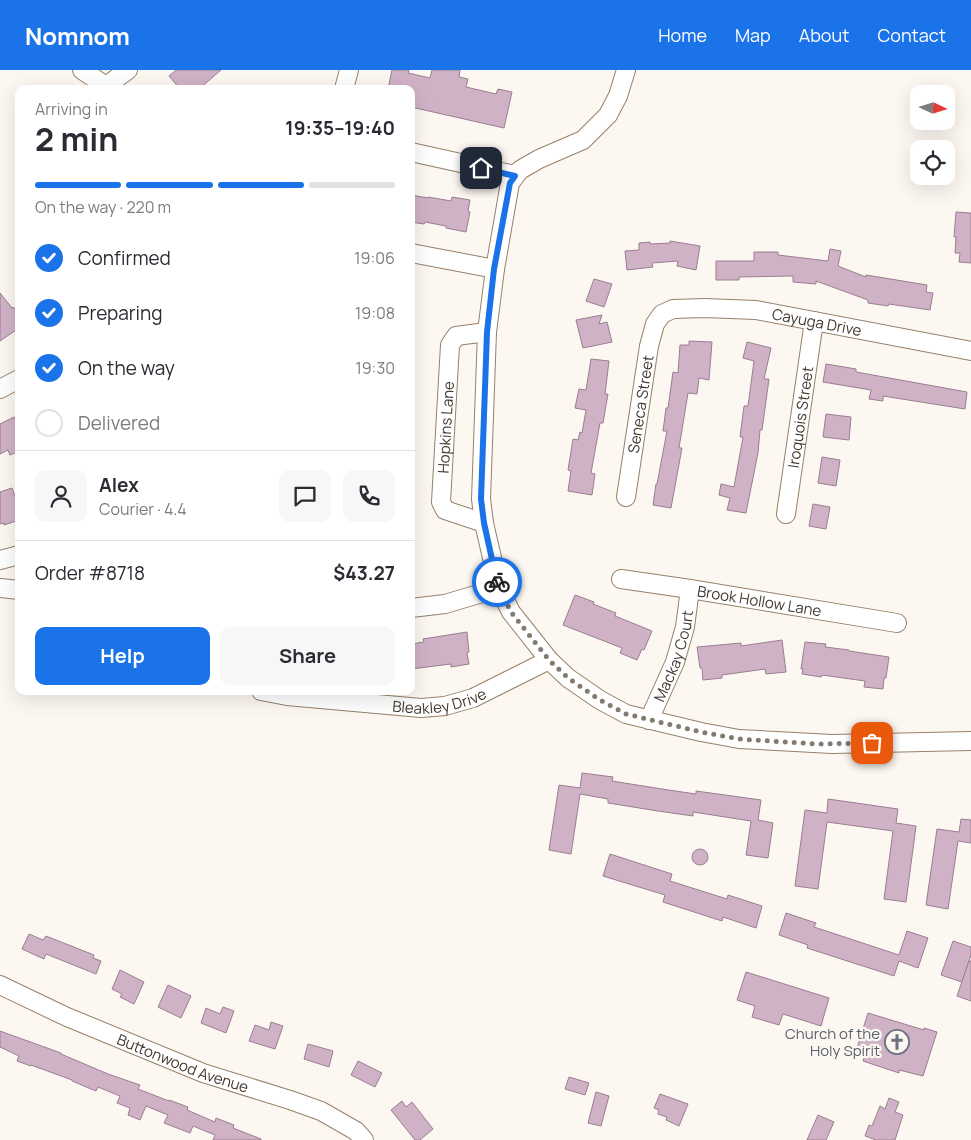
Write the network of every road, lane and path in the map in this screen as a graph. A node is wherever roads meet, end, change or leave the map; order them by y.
1 (82, 70) edge
2 (128, 70) edge
3 (348, 70) edge
4 (626, 70) edge
5 (103, 85) edge
6 (109, 85) edge
7 (345, 85) edge
8 (415, 153) edge
9 (515, 176) junction
10 (415, 254) edge
11 (494, 269) junction
12 (662, 314) joint
13 (814, 321) junction
14 (487, 332) junction
15 (971, 351) edge
16 (15, 380) edge
17 (0, 389) edge
18 (626, 497) dead end
19 (786, 514) dead end
20 (484, 523) junction
21 (15, 555) edge
22 (0, 560) edge
23 (621, 579) dead end
24 (0, 588) edge
25 (499, 588) junction
26 (690, 589) junction
27 (15, 590) edge
28 (415, 608) edge
29 (897, 623) dead end
30 (549, 660) junction
31 (282, 695) edge
32 (649, 720) junction
33 (971, 741) edge
34 (0, 985) edge
35 (364, 1140) edge

1 - 5 street
2 - 6 street
3 - 7 street
4 - 9 street
8 - 9 street
9 - 11 street
10 - 11 street
11 - 14 street
12 - 13 street, Cayuga Drive
12 - 18 street, Seneca Street
13 - 15 street, Cayuga Drive
13 - 19 street, Iroquois Street
14 - 20 street
14 - 20 street, Hopkins Lane
16 - 17 street
20 - 25 street
21 - 22 street
23 - 26 street, Brook Hollow Lane
24 - 27 street
25 - 28 street
25 - 30 street
26 - 29 street, Brook Hollow Lane
26 - 32 street, Mackay Court
30 - 31 street, Bleakley Drive
30 - 32 street
32 - 33 street
34 - 35 street, Buttonwood Avenue

